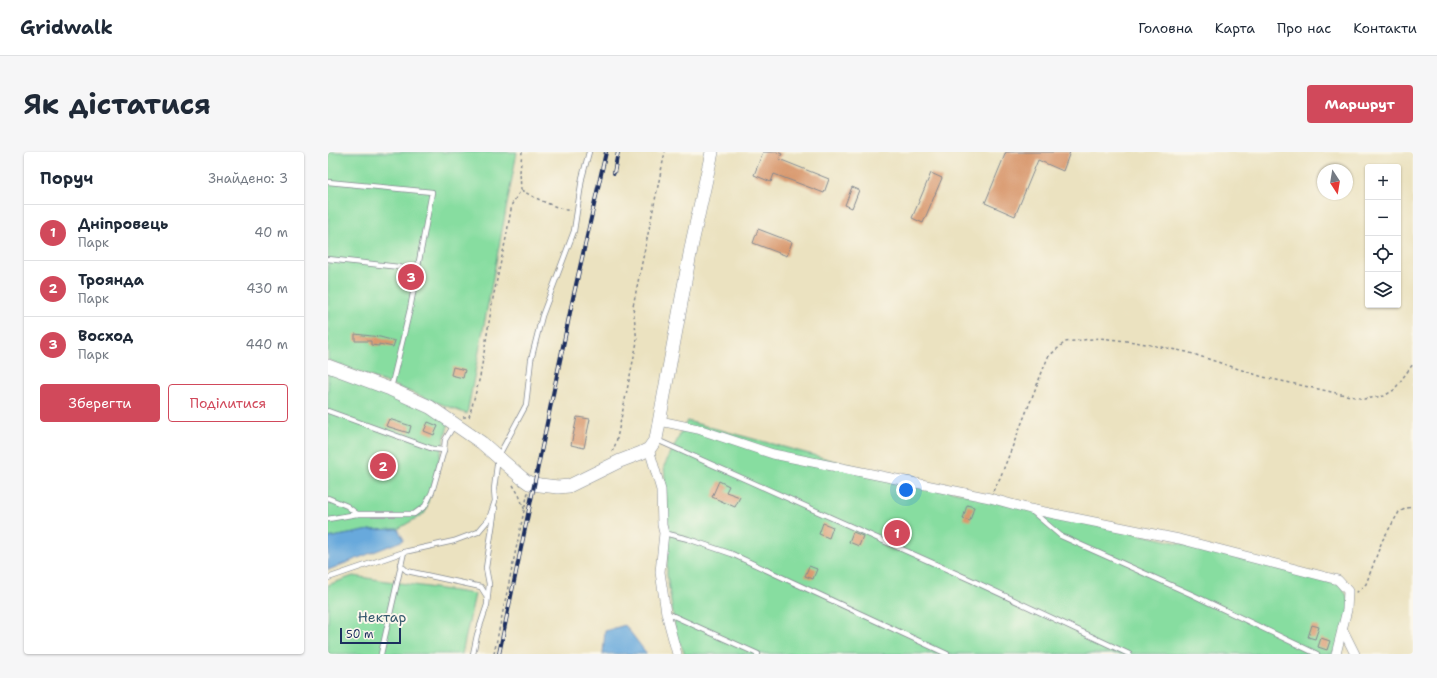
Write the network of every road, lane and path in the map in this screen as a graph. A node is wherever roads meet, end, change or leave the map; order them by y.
1 (522, 152) edge
2 (589, 152) edge
3 (665, 152) edge
4 (712, 152) edge
5 (328, 182) edge
6 (521, 190) junction
7 (577, 212) junction
8 (328, 259) edge
9 (417, 273) junction
10 (1413, 364) edge
11 (328, 366) edge
12 (390, 389) junction
13 (328, 411) edge
14 (457, 421) junction
15 (660, 421) junction
16 (652, 444) junction
17 (444, 450) junction
18 (503, 462) junction
19 (605, 469) junction
20 (529, 482) junction
21 (328, 498) edge
22 (990, 498) junction
23 (495, 501) junction
24 (1413, 507) edge
25 (1030, 509) junction
26 (525, 511) junction
27 (357, 514) junction
28 (328, 519) edge
29 (664, 533) junction
30 (404, 552) junction
31 (400, 564) junction
32 (328, 578) edge
33 (1348, 591) junction
34 (487, 605) junction
35 (666, 613) junction
36 (1342, 628) junction
37 (381, 654) edge
38 (472, 654) edge
39 (494, 654) edge
40 (677, 654) edge
41 (758, 654) edge
42 (947, 654) edge
43 (1129, 654) edge
44 (1317, 654) edge
45 (1336, 654) edge
46 (1355, 654) edge

1 - 6 path
2 - 7 lane
3 - 19 path
4 - 15 street
5 - 9 lane
6 - 7 path
6 - 14 path
7 - 18 lane
8 - 9 lane
9 - 12 lane
10 - 22 path
11 - 12 street
12 - 14 street
13 - 17 lane
14 - 17 lane
14 - 18 street
15 - 16 street
15 - 22 street
16 - 19 street
16 - 29 street
16 - 43 lane
17 - 27 lane
18 - 20 street
18 - 23 lane
18 - 26 path
19 - 20 street
20 - 26 path
21 - 27 lane
22 - 25 street
23 - 30 lane
23 - 34 lane
24 - 33 path
25 - 33 street
25 - 44 lane
26 - 39 path
27 - 28 lane
29 - 35 street
29 - 42 lane
30 - 31 lane
30 - 32 lane
31 - 34 lane
31 - 37 lane
33 - 36 street
34 - 38 lane
35 - 40 street
35 - 41 lane
36 - 45 street
36 - 46 street

